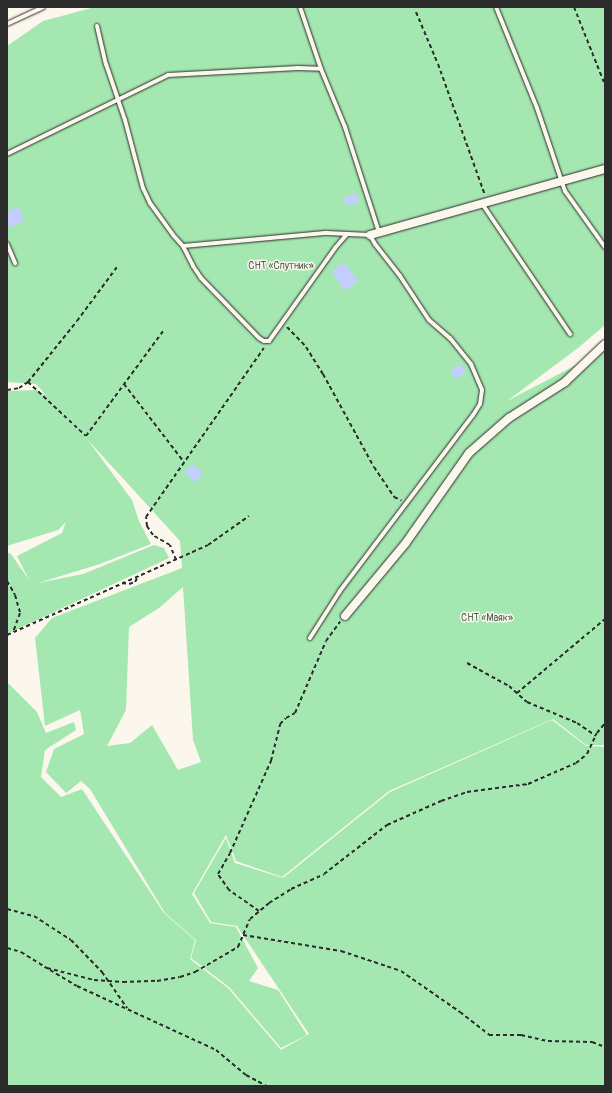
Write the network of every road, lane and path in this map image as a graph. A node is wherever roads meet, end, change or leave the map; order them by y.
1 (43, 7) edge
2 (300, 7) edge
3 (496, 7) edge
4 (574, 7) edge
5 (416, 12) dead end
6 (7, 24) edge
7 (97, 26) dead end
8 (321, 69) junction
9 (605, 85) edge
10 (117, 99) junction
11 (7, 154) edge
12 (605, 169) edge
13 (562, 182) junction
14 (485, 204) junction
15 (379, 233) junction
16 (347, 234) junction
17 (370, 235) junction
18 (7, 244) edge
19 (183, 246) junction
20 (605, 247) edge
21 (15, 263) dead end
22 (117, 267) dead end
23 (282, 322) junction
24 (164, 330) dead end
25 (570, 334) dead end
26 (269, 341) junction
27 (605, 344) edge
28 (28, 382) junction
29 (124, 384) junction
30 (7, 390) edge
31 (183, 461) junction
32 (405, 503) junction
33 (249, 516) dead end
34 (176, 560) junction
35 (139, 576) junction
36 (7, 581) edge
37 (121, 583) junction
38 (345, 616) joint
39 (605, 619) edge
40 (13, 633) junction
41 (7, 636) edge
42 (310, 638) dead end
43 (467, 663) dead end
44 (517, 693) junction
45 (605, 723) edge
46 (596, 736) junction
47 (7, 909) edge
48 (259, 911) junction
49 (244, 935) junction
50 (7, 948) edge
51 (47, 968) junction
52 (107, 981) junction
53 (127, 1009) junction
54 (605, 1047) edge
55 (267, 1086) edge

1 - 6 lane
2 - 8 lane
3 - 13 lane
4 - 9 path
5 - 14 path
7 - 10 lane
8 - 10 lane
8 - 15 lane
10 - 11 lane
10 - 19 lane
12 - 13 street
13 - 14 street
13 - 20 lane
14 - 15 street
14 - 25 lane
15 - 17 street
16 - 17 lane
16 - 19 lane
16 - 23 lane
17 - 32 lane
18 - 21 lane
19 - 26 lane
22 - 28 path
23 - 26 lane
23 - 32 path
24 - 29 path
26 - 31 path
27 - 38 street
28 - 29 path
28 - 30 path
29 - 31 path
31 - 34 path
32 - 42 lane
33 - 34 path
34 - 35 path
35 - 37 path
35 - 37 path
36 - 40 path
37 - 40 path
38 - 48 path
39 - 44 path
40 - 41 path
43 - 44 path
44 - 46 path
45 - 46 path
46 - 48 path
47 - 52 path
48 - 49 path
49 - 52 path
49 - 54 path
50 - 51 path
51 - 52 path
51 - 53 path
52 - 53 path
53 - 55 path

